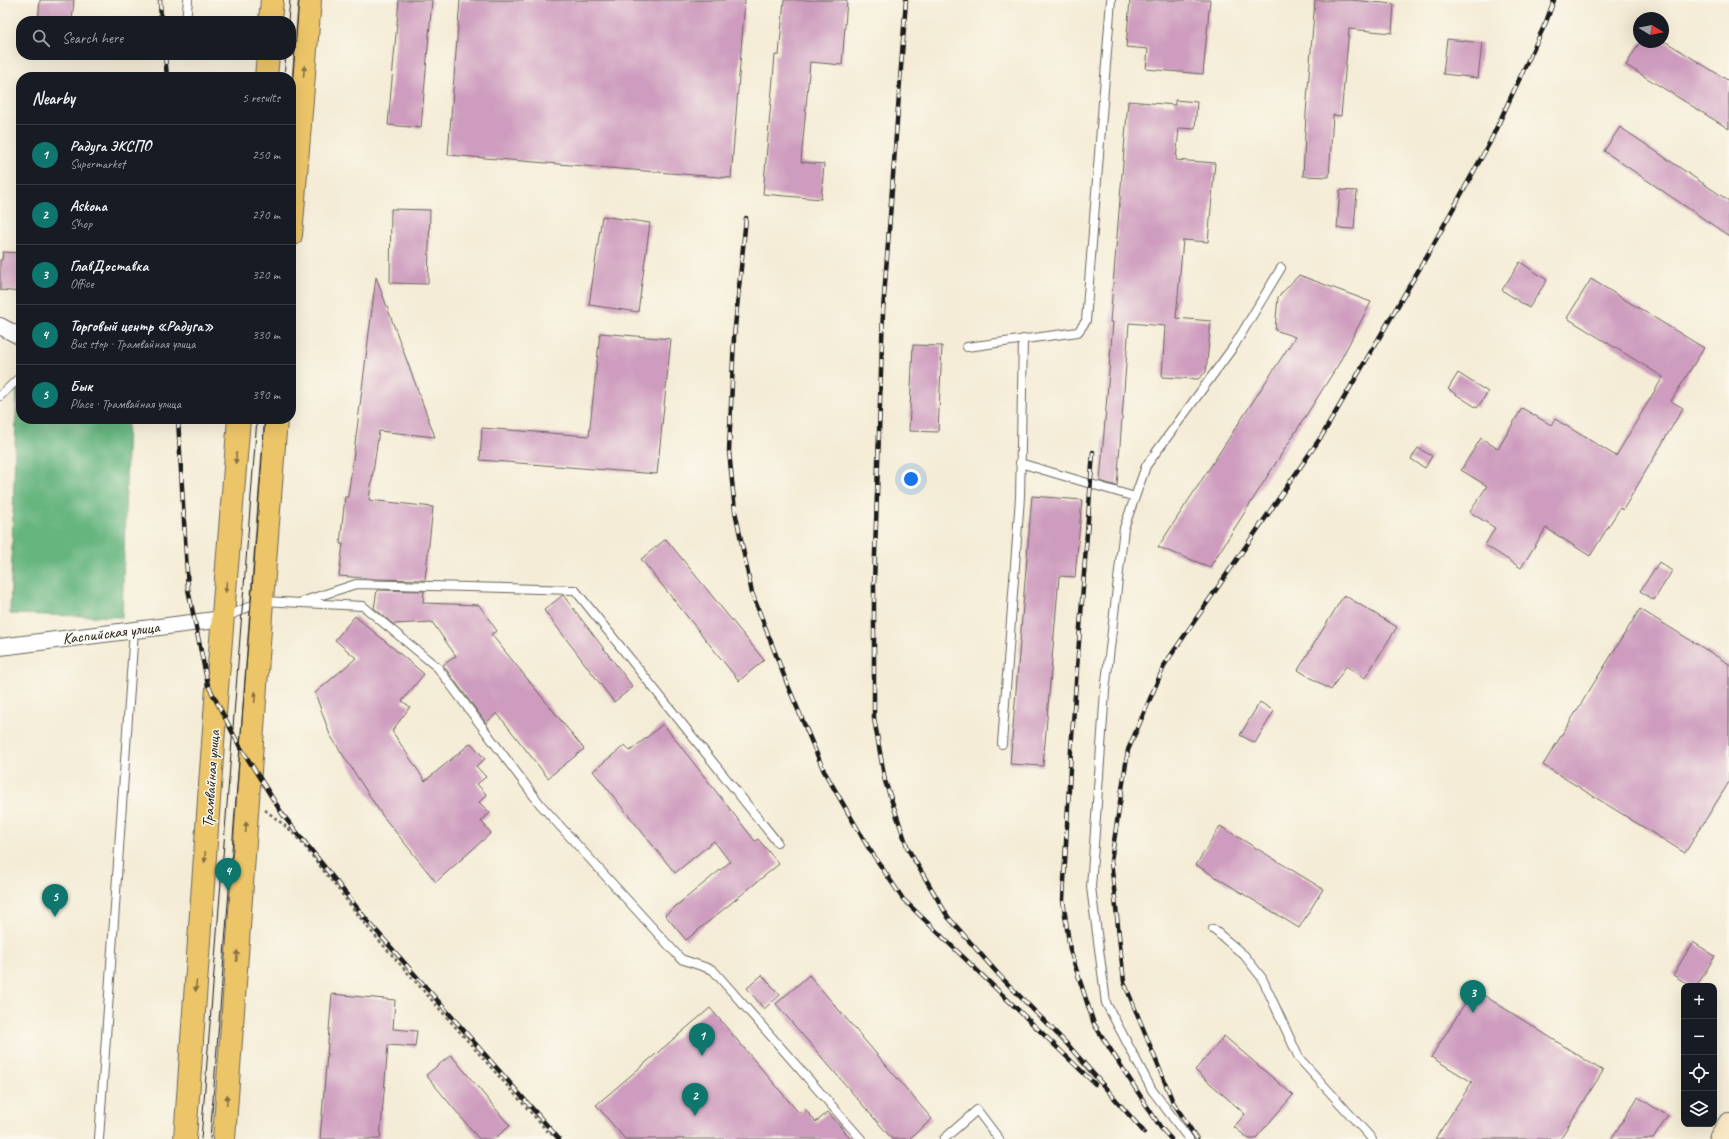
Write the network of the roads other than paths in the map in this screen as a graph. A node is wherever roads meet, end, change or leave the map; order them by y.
1 (188, 0) edge
2 (272, 0) edge
3 (310, 0) edge
4 (1111, 0) edge
5 (186, 16) edge
6 (270, 16) edge
7 (268, 60) edge
8 (266, 72) edge
9 (296, 173) edge
10 (1281, 268) dead end
11 (0, 326) edge
12 (16, 334) edge
13 (1023, 339) junction
14 (967, 347) dead end
15 (16, 381) edge
16 (0, 396) edge
17 (239, 424) edge
18 (276, 424) edge
19 (1020, 462) junction
20 (1136, 497) junction
21 (262, 601) junction
22 (299, 603) junction
23 (223, 619) junction
24 (134, 630) junction
25 (0, 647) edge
26 (1002, 744) dead end
27 (777, 842) dead end
28 (1213, 929) dead end
29 (1729, 1124) edge
30 (99, 1139) edge
31 (185, 1139) edge
32 (224, 1139) edge
33 (861, 1139) edge
34 (944, 1139) edge
35 (999, 1139) edge
36 (1189, 1139) edge
37 (1372, 1139) edge
38 (1720, 1139) edge

1 - 5 lane
2 - 6 main road
9 -> 3 main road
4 - 13 lane
7 - 8 main road
10 - 20 lane
11 - 12 street
13 - 14 lane
13 - 19 lane
15 - 16 lane
17 -> 23 main road, Трамвайная улица
18 - 21 main road
19 - 20 lane
19 - 26 lane
20 - 36 lane
21 - 22 lane
21 - 23 lane
32 -> 21 main road
22 - 27 lane
22 - 33 lane
23 - 24 street, Каспийская улица
23 -> 31 main road, Трамвайная улица
24 - 25 street, Каспийская улица
24 - 30 lane
28 - 37 lane
29 - 38 street
34 - 35 lane

